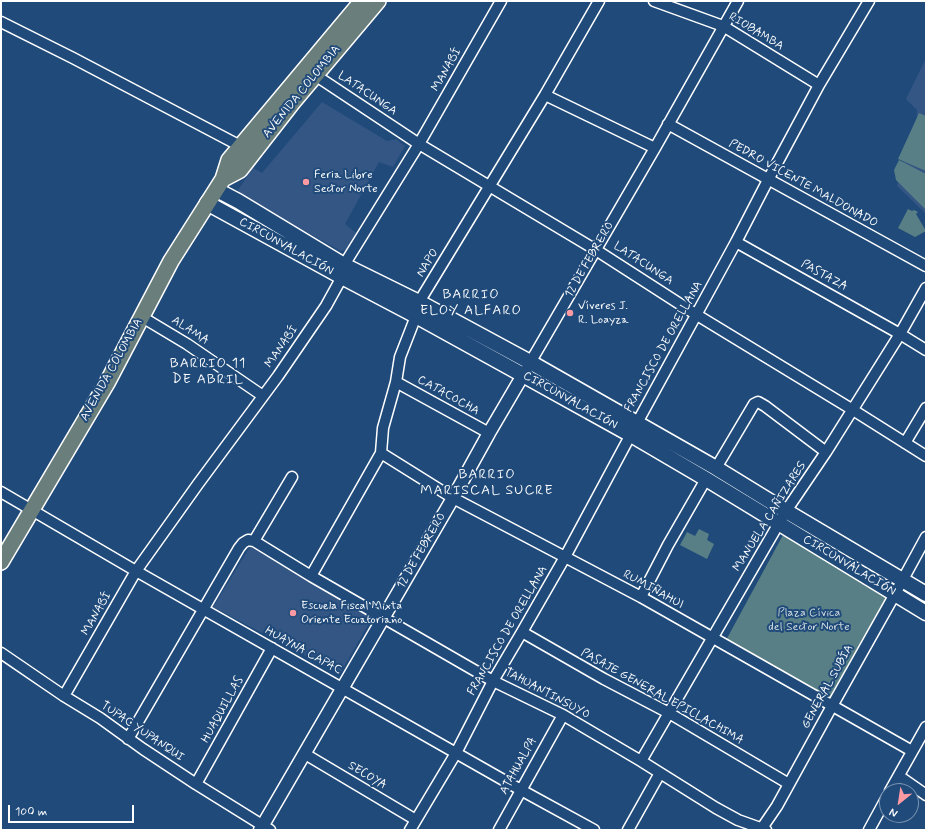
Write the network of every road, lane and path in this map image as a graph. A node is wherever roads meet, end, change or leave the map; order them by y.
1 (362, 1) edge
2 (378, 1) edge
3 (501, 1) edge
4 (599, 1) edge
5 (654, 1) edge
6 (738, 1) edge
7 (869, 1) edge
8 (1, 22) edge
9 (723, 26) junction
10 (311, 71) junction
11 (819, 85) junction
12 (544, 95) junction
13 (668, 124) junction
14 (419, 144) junction
15 (655, 148) junction
16 (246, 150) junction
17 (768, 180) junction
18 (220, 184) junction
19 (490, 186) junction
20 (207, 203) junction
21 (736, 242) junction
22 (596, 250) junction
23 (926, 266) edge
24 (343, 271) junction
25 (926, 288) edge
26 (419, 302) junction
27 (697, 315) junction
28 (416, 316) junction
29 (142, 317) junction
30 (900, 334) junction
31 (926, 350) edge
32 (530, 362) junction
33 (523, 375) junction
34 (396, 382) junction
35 (263, 396) junction
36 (926, 408) edge
37 (853, 410) junction
38 (634, 429) junction
39 (488, 433) junction
40 (905, 442) junction
41 (826, 452) junction
42 (381, 453) junction
43 (926, 456) edge
44 (716, 468) junction
45 (292, 477) dead end
46 (706, 479) junction
47 (1, 492) edge
48 (453, 498) junction
49 (32, 510) junction
50 (786, 512) junction
51 (779, 524) junction
52 (926, 537) edge
53 (254, 541) junction
54 (565, 557) junction
55 (1, 562) edge
56 (136, 571) junction
57 (311, 576) junction
58 (902, 581) junction
59 (895, 594) junction
60 (926, 594) edge
61 (641, 597) junction
62 (204, 609) junction
63 (926, 613) edge
64 (383, 617) junction
65 (522, 632) junction
66 (713, 638) junction
67 (272, 648) junction
68 (1, 653) edge
69 (493, 681) junction
70 (342, 688) junction
71 (64, 696) junction
72 (832, 706) junction
73 (669, 714) junction
74 (563, 715) junction
75 (926, 727) edge
76 (128, 738) junction
77 (912, 751) junction
78 (456, 753) junction
79 (305, 754) junction
80 (641, 761) junction
81 (660, 773) junction
82 (899, 776) junction
83 (895, 783) edge
84 (196, 784) junction
85 (789, 784) junction
86 (521, 790) junction
87 (926, 795) edge
88 (879, 811) edge
89 (416, 820) junction
90 (264, 829) edge
91 (764, 829) edge
92 (410, 830) edge
93 (499, 830) edge
94 (594, 830) edge
95 (628, 830) edge
96 (868, 830) edge

1 - 10 main road, AVENIDA COLOMBIA
2 - 10 main road, AVENIDA COLOMBIA
3 - 14 street, MANABÍ
4 - 12 street, NAPO
5 - 9 street, RIOBAMBA
6 - 9 street, 12 DE FEBRERO
7 - 11 street, FRANCISCO DE ORELLANA
8 - 16 street
9 - 11 street, RIOBAMBA
9 - 13 street, 12 DE FEBRERO
10 - 14 street, LATACUNGA
10 - 16 main road, AVENIDA COLOMBIA
11 - 17 street, FRANCISCO DE ORELLANA
12 - 15 street
12 - 19 street, NAPO
13 - 15 street, 12 DE FEBRERO
13 - 17 street, PEDRO VICENTE MALDONADO
14 - 19 street, LATACUNGA
14 - 24 street, MANABÍ
15 - 22 street, 12 DE FEBRERO
16 - 18 main road, AVENIDA COLOMBIA
17 - 21 street, FRANCISCO DE ORELLANA
17 - 23 street, PEDRO VICENTE MALDONADO
18 - 20 main road, AVENIDA COLOMBIA
18 - 24 main road, CIRCUNVALACIÓN
19 - 22 street, LATACUNGA
19 - 26 street, NAPO
20 - 24 main road, CIRCUNVALACIÓN
20 - 29 main road, AVENIDA COLOMBIA
21 - 27 street, FRANCISCO DE ORELLANA
21 - 30 street, PASTAZA
22 - 27 street, LATACUNGA
22 - 32 street, 12 DE FEBRERO
24 - 26 main road, CIRCUNVALACIÓN
24 - 28 main road, CIRCUNVALACIÓN
24 - 35 street, MANABÍ
25 - 30 street, MANUELA CAÑIZARES
26 - 28 street, NAPO
26 - 32 main road, CIRCUNVALACIÓN
27 - 37 street, LATACUNGA
27 - 38 street, FRANCISCO DE ORELLANA
28 - 33 main road, CIRCUNVALACIÓN
28 - 34 street, NAPO
29 - 35 street, ALAMA
29 - 49 main road, AVENIDA COLOMBIA
30 - 31 street, PASTAZA
30 - 37 street, MANUELA CAÑIZARES
32 - 33 street, 12 DE FEBRERO
32 - 38 main road, CIRCUNVALACIÓN
33 - 38 main road, CIRCUNVALACIÓN
33 - 39 street, 12 DE FEBRERO
34 - 39 street, CATACOCHA
34 - 42 street, NAPO
35 - 56 street, MANABÍ
36 - 40 street
37 - 40 street, LATACUNGA
37 - 41 street, MANUELA CAÑIZARES
38 - 44 main road, CIRCUNVALACIÓN
38 - 46 main road, CIRCUNVALACIÓN
38 - 54 street, FRANCISCO DE ORELLANA
39 - 48 street, 12 DE FEBRERO
40 - 43 street, LATACUNGA
41 - 44 street
41 - 50 street, MANUELA CAÑIZARES
42 - 48 street, RUMIÑAHUI
42 - 57 street, NAPO
44 - 50 main road, CIRCUNVALACIÓN
45 - 53 street
46 - 51 main road, CIRCUNVALACIÓN
46 - 61 street
47 - 49 street, HUAYNA CAPAC
48 - 54 street, RUMIÑAHUI
48 - 64 street, 12 DE FEBRERO
49 - 55 main road, AVENIDA COLOMBIA
49 - 56 street, HUAYNA CAPAC
50 - 51 street, MANUELA CAÑIZARES
50 - 58 main road, CIRCUNVALACIÓN
51 - 59 main road, CIRCUNVALACIÓN
51 - 66 street, MANUELA CAÑIZARES
52 - 58 street, GENERAL SUBÍA
53 - 57 street, TAHUANTINSUYO
53 - 62 street
54 - 61 street, RUMIÑAHUI
54 - 65 street, FRANCISCO DE ORELLANA
56 - 62 street, HUAYNA CAPAC
56 - 71 street, MANABÍ
57 - 64 street, TAHUANTINSUYO
58 - 59 street, GENERAL SUBÍA
58 - 60 main road, CIRCUNVALACIÓN
59 - 63 main road, CIRCUNVALACIÓN
59 - 72 street, GENERAL SUBÍA
61 - 66 street, RUMIÑAHUI
62 - 67 street, HUAYNA CAPAC
62 - 76 street
64 - 69 street, TAHUANTINSUYO
64 - 70 street, 12 DE FEBRERO
65 - 69 street, FRANCISCO DE ORELLANA
65 - 73 street, PASAJE GENERAL EPICLACHIMA
66 - 72 street, RUMIÑAHUI
66 - 73 street, MANUELA CAÑIZARES
67 - 70 street, HUAYNA CAPAC
67 - 84 street, HUAQUILLAS
68 - 71 street, TUPAC YUPANQUI
69 - 74 street, TAHUANTINSUYO
69 - 78 street, FRANCISCO DE ORELLANA
70 - 78 street, HUAYNA CAPAC
70 - 79 street, 12 DE FEBRERO
71 - 76 street, TUPAC YUPANQUI
72 - 77 street, RUMIÑAHUI
72 - 85 street, GENERAL SUBÍA
73 - 80 street, MANUELA CAÑIZARES
73 - 85 street, PASAJE GENERAL EPICLACHIMA
74 - 80 street, TAHUANTINSUYO
74 - 86 street, ATAHUALPA
75 - 77 street
76 - 84 street, TUPAC YUPANQUI
77 - 82 street
78 - 86 street, HUAYNA CAPAC
78 - 89 street, FRANCISCO DE ORELLANA
79 - 89 street, SECOYA
79 - 90 street, 12 DE FEBRERO
80 - 81 street, TAHUANTINSUYO
81 - 91 street, TAHUANTINSUYO
81 - 95 street
82 - 83 street
82 - 87 street
84 - 90 street, TUPAC YUPANQUI
85 - 91 street, GENERAL SUBÍA
86 - 93 street, ATAHUALPA
86 - 94 street, HUAYNA CAPAC
88 - 96 street
89 - 92 street, FRANCISCO DE ORELLANA

